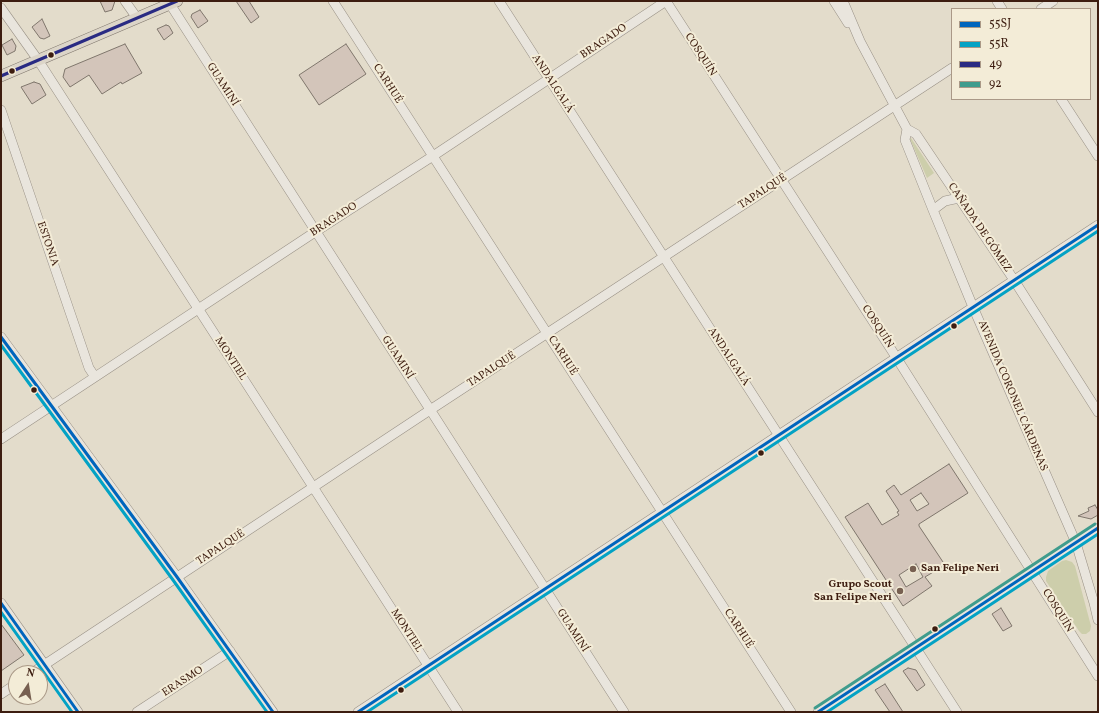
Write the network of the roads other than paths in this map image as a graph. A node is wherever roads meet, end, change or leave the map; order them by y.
1 (125, 1) edge
2 (333, 1) edge
3 (499, 1) edge
4 (666, 1) edge
5 (834, 1) edge
6 (844, 1) edge
7 (1053, 1) edge
8 (174, 3) edge
9 (1, 8) edge
10 (1042, 8) edge
11 (138, 18) junction
12 (860, 41) junction
13 (38, 60) junction
14 (951, 69) edge
15 (1, 76) edge
16 (549, 79) junction
17 (1062, 100) edge
18 (895, 106) junction
19 (1, 110) edge
20 (907, 129) junction
21 (433, 156) junction
22 (1098, 156) edge
23 (781, 180) junction
24 (958, 198) junction
25 (933, 210) junction
26 (1098, 225) edge
27 (315, 232) junction
28 (664, 258) junction
29 (1014, 280) junction
30 (973, 307) junction
31 (198, 310) junction
32 (548, 334) junction
33 (1, 338) edge
34 (896, 358) junction
35 (95, 377) junction
36 (52, 406) junction
37 (430, 410) junction
38 (1098, 412) edge
39 (779, 435) junction
40 (1, 439) edge
41 (313, 488) junction
42 (662, 512) junction
43 (1098, 528) edge
44 (1076, 543) junction
45 (1032, 573) junction
46 (177, 578) junction
47 (545, 589) junction
48 (1, 603) edge
49 (1098, 620) edge
50 (916, 648) junction
51 (230, 651) junction
52 (45, 665) joint
53 (428, 666) junction
54 (48, 669) edge
55 (1098, 676) edge
56 (78, 712) edge
57 (137, 712) edge
58 (273, 712) edge
59 (358, 712) edge
60 (458, 712) edge
61 (624, 712) edge
62 (791, 712) edge
63 (818, 712) edge
64 (956, 712) edge

1 - 11 street
2 - 21 street, CARHUÉ
3 - 16 street, ANDALGALÁ
4 - 16 street, BRAGADO
4 - 23 street, COSQUÍN
5 - 12 street
6 - 12 street, AVENIDA CORONEL CÁRDENAS
7 - 10 street
8 - 11 main road
8 - 27 street, GUAMINÍ
9 - 13 street, MONTIEL
11 - 13 main road
12 - 18 street, AVENIDA CORONEL CÁRDENAS
13 - 15 main road
13 - 31 street, MONTIEL
14 - 18 street, TAPALQUÉ
16 - 21 street, BRAGADO
16 - 28 street, ANDALGALÁ
17 - 22 street
18 - 20 street, AVENIDA CORONEL CÁRDENAS
18 - 23 street, TAPALQUÉ
19 - 35 street, ESTONIA
20 - 24 street, CAÑADA DE GÓMEZ
20 - 25 street, AVENIDA CORONEL CÁRDENAS
21 - 27 street, BRAGADO
21 - 32 street, CARHUÉ
23 - 28 street, TAPALQUÉ
23 - 34 street, COSQUÍN
24 - 25 street
24 - 29 street, CAÑADA DE GÓMEZ
25 - 30 street, AVENIDA CORONEL CÁRDENAS
26 - 29 street
27 - 31 street, BRAGADO
27 - 37 street, GUAMINÍ
28 - 32 street, TAPALQUÉ
28 - 39 street, ANDALGALÁ
29 - 30 street
29 - 38 street, CAÑADA DE GÓMEZ
30 - 34 street
30 - 44 street, AVENIDA CORONEL CÁRDENAS
31 - 35 street, BRAGADO
31 - 41 street, MONTIEL
32 - 37 street, TAPALQUÉ
32 - 42 street, CARHUÉ
33 - 36 street
34 - 39 street
34 - 45 street, COSQUÍN
35 - 36 street, BRAGADO
36 - 40 street, BRAGADO
36 - 46 street
37 - 41 street, TAPALQUÉ
37 - 47 street, GUAMINÍ
39 - 42 street
39 - 50 street, ANDALGALÁ
41 - 46 street, TAPALQUÉ
41 - 53 street, MONTIEL
42 - 47 street
42 - 62 street, CARHUÉ
43 - 44 street
44 - 45 street
44 - 49 street, AVENIDA CORONEL CÁRDENAS
45 - 50 street
45 - 55 street, COSQUÍN
46 - 51 street
46 - 52 street, TAPALQUÉ
47 - 53 street
47 - 61 street, GUAMINÍ
48 - 52 street
50 - 63 street
50 - 64 street, ANDALGALÁ
51 - 57 street, ERASMO
51 - 58 street
53 - 59 street
53 - 60 street, MONTIEL
54 - 56 street

